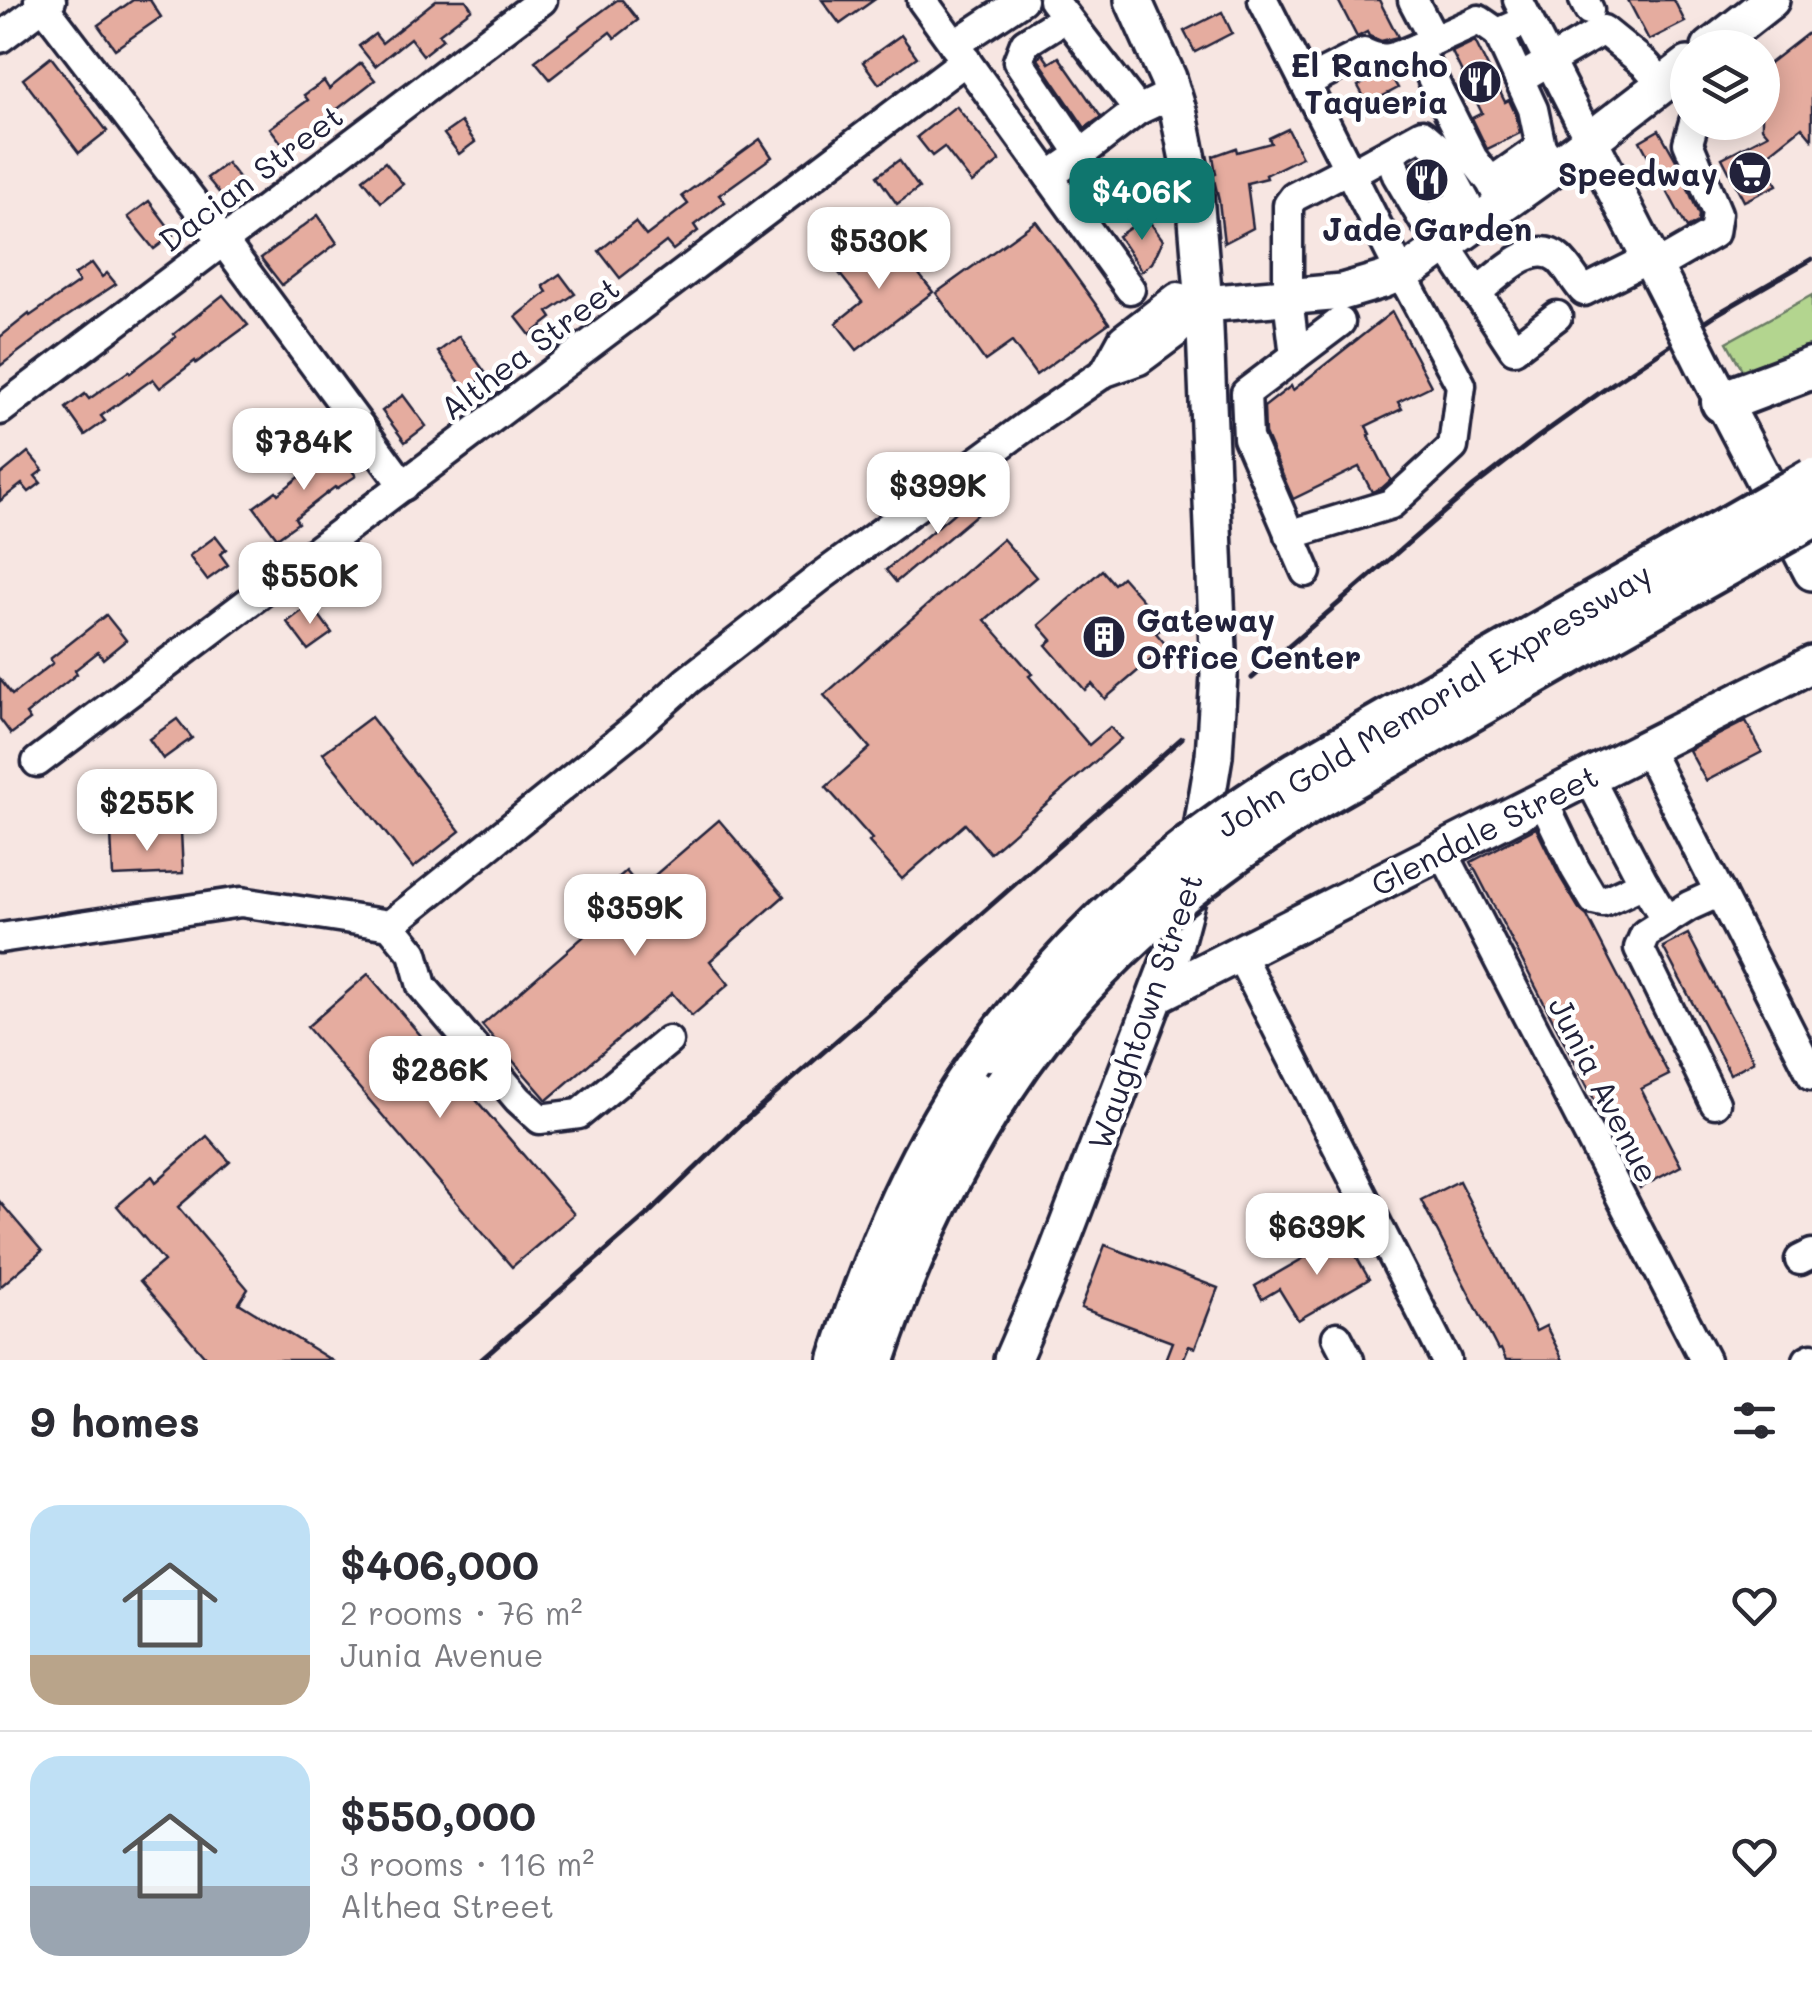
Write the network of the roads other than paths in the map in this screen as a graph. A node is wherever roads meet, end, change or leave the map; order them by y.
1 (542, 0) edge
2 (922, 0) edge
3 (1022, 0) edge
4 (1133, 0) edge
5 (1263, 0) edge
6 (1413, 0) edge
7 (1771, 0) edge
8 (44, 2) edge
9 (1060, 8) edge
10 (1523, 10) edge
11 (1592, 13) edge
12 (1733, 30) edge
13 (1498, 33) junction
14 (0, 38) edge
15 (1426, 44) junction
16 (960, 53) junction
17 (1549, 60) junction
18 (1670, 75) edge
19 (1519, 79) junction
20 (1305, 83) junction
21 (1670, 85) edge
22 (1172, 94) junction
23 (1569, 100) junction
24 (1138, 110) junction
25 (1535, 118) junction
26 (1590, 140) junction
27 (1689, 140) edge
28 (1081, 154) junction
29 (1390, 154) junction
30 (1548, 157) junction
31 (1350, 171) junction
32 (1049, 176) junction
33 (1484, 203) junction
34 (1435, 234) junction
35 (223, 241) junction
36 (1652, 263) junction
37 (1401, 273) junction
38 (1130, 289) dead end
39 (1476, 293) junction
40 (1288, 298) junction
41 (1204, 304) junction
42 (1557, 316) dead end
43 (1340, 322) dead end
44 (1295, 356) junction
45 (1812, 368) edge
46 (1722, 402) junction
47 (0, 410) edge
48 (1812, 479) edge
49 (404, 486) junction
50 (1812, 517) edge
51 (1290, 534) junction
52 (1738, 540) junction
53 (1306, 572) dead end
54 (1812, 572) edge
55 (1812, 664) edge
56 (1646, 746) junction
57 (37, 762) dead end
58 (1588, 776) junction
59 (1542, 800) junction
60 (1442, 850) junction
61 (1644, 883) junction
62 (1720, 892) junction
63 (1666, 920) junction
64 (390, 925) junction
65 (0, 938) edge
66 (1240, 953) junction
67 (1157, 995) junction
68 (668, 1041) dead end
69 (997, 1068) junction
70 (1812, 1075) edge
71 (1714, 1103) dead end
72 (840, 1360) edge
73 (874, 1360) edge
74 (1012, 1360) edge
75 (1446, 1360) edge
76 (1705, 1360) edge

1 - 35 street, Dacian Street
2 - 16 street
3 - 16 street, Althea Street
4 - 22 main road, Waughtown Street
5 - 20 street
6 - 15 street
7 - 12 main road
8 - 14 street
8 - 35 street
9 - 24 street
9 - 28 street
10 - 13 street
10 - 17 street
11 - 17 street
11 - 18 street
13 - 15 street
13 - 19 street
15 - 20 street
15 - 33 street
16 - 32 street
16 - 49 street, Althea Street
17 - 19 street
17 - 23 street
19 - 25 street
20 - 31 street
21 - 26 main road
22 - 24 street
22 - 41 main road, Waughtown Street
23 - 25 street
23 - 26 street
24 - 28 street
25 - 30 street
26 - 30 main road
26 - 36 main road
27 - 36 street
28 - 32 street
29 - 31 street
29 - 33 street
29 - 34 street
30 - 33 main road
31 - 37 street
31 - 40 street
32 - 38 street
33 - 34 main road
34 - 37 main road
34 - 39 street
35 - 47 street, Dacian Street
35 - 49 street
36 - 39 street
36 - 46 main road, bridge
37 - 40 main road
37 - 51 street
39 - 42 street
40 - 41 main road
40 - 44 street
41 - 64 street
41 - 67 main road, Waughtown Street, bridge
43 - 44 street
44 - 51 street
45 - 46 highway
46 - 54 main road
48 - 52 highway, John Gold Memorial Expressway, bridge
49 - 57 street, Althea Street
50 - 52 highway, John Gold Memorial Expressway, bridge
51 - 53 street
52 - 69 highway, John Gold Memorial Expressway, bridge
55 - 56 main road, Glendale Street
56 - 58 main road, Glendale Street
56 - 62 street
58 - 59 main road, Glendale Street
58 - 61 street
59 - 60 main road, Glendale Street
59 - 61 street
60 - 66 main road, Glendale Street
60 - 76 street, Junia Avenue
61 - 63 street
62 - 63 street
62 - 70 street
63 - 71 street
64 - 65 street
64 - 68 street
66 - 67 main road, Glendale Street
66 - 75 street
67 - 74 main road, Waughtown Street
69 - 72 highway, John Gold Memorial Expressway
69 - 73 highway, John Gold Memorial Expressway

